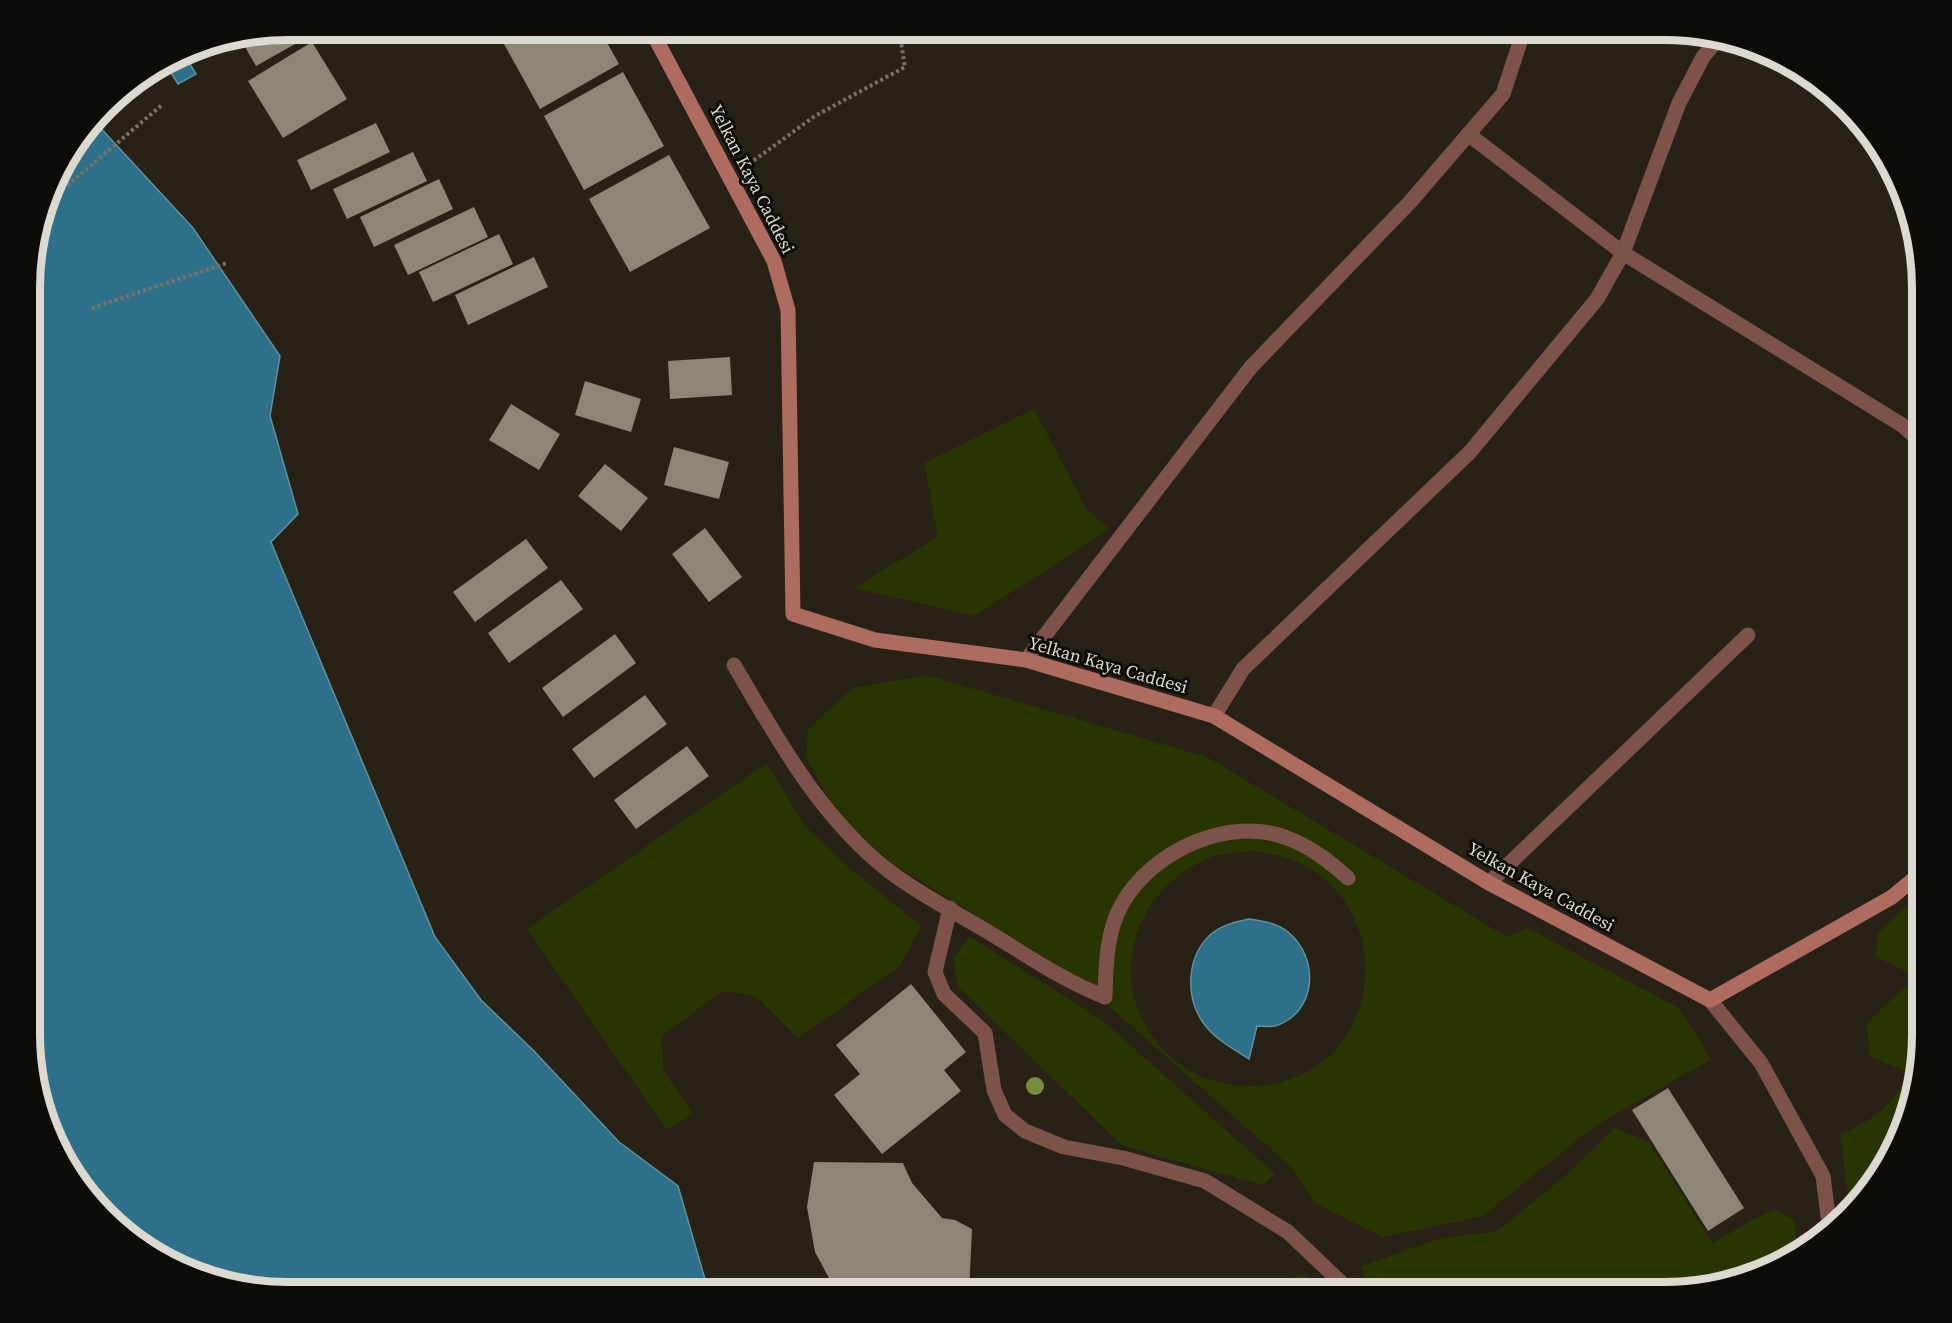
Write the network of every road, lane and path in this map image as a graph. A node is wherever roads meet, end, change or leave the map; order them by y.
1 (656, 40) edge
2 (901, 40) edge
3 (1521, 40) edge
4 (1713, 45) edge
5 (163, 104) dead end
6 (1468, 134) junction
7 (731, 177) junction
8 (60, 191) edge
9 (1623, 253) junction
10 (227, 263) dead end
11 (92, 308) dead end
12 (1911, 433) edge
13 (1748, 635) dead end
14 (1026, 660) junction
15 (734, 665) dead end
16 (1214, 716) junction
17 (1348, 878) dead end
18 (1911, 882) edge
19 (1489, 883) junction
20 (950, 908) junction
21 (1710, 1000) junction
22 (1829, 1219) edge
23 (1340, 1282) edge

1 - 7 street, Yelkan Kaya Caddesi
2 - 7 path
3 - 6 street
4 - 9 street
5 - 8 path
6 - 9 street
6 - 14 street
7 - 14 street, Yelkan Kaya Caddesi
9 - 12 street
9 - 16 street
10 - 11 path
13 - 19 street
14 - 16 street, Yelkan Kaya Caddesi
15 - 20 street
16 - 19 street, Yelkan Kaya Caddesi
17 - 20 street
18 - 21 street
19 - 21 street, Yelkan Kaya Caddesi
20 - 23 street
21 - 22 street

